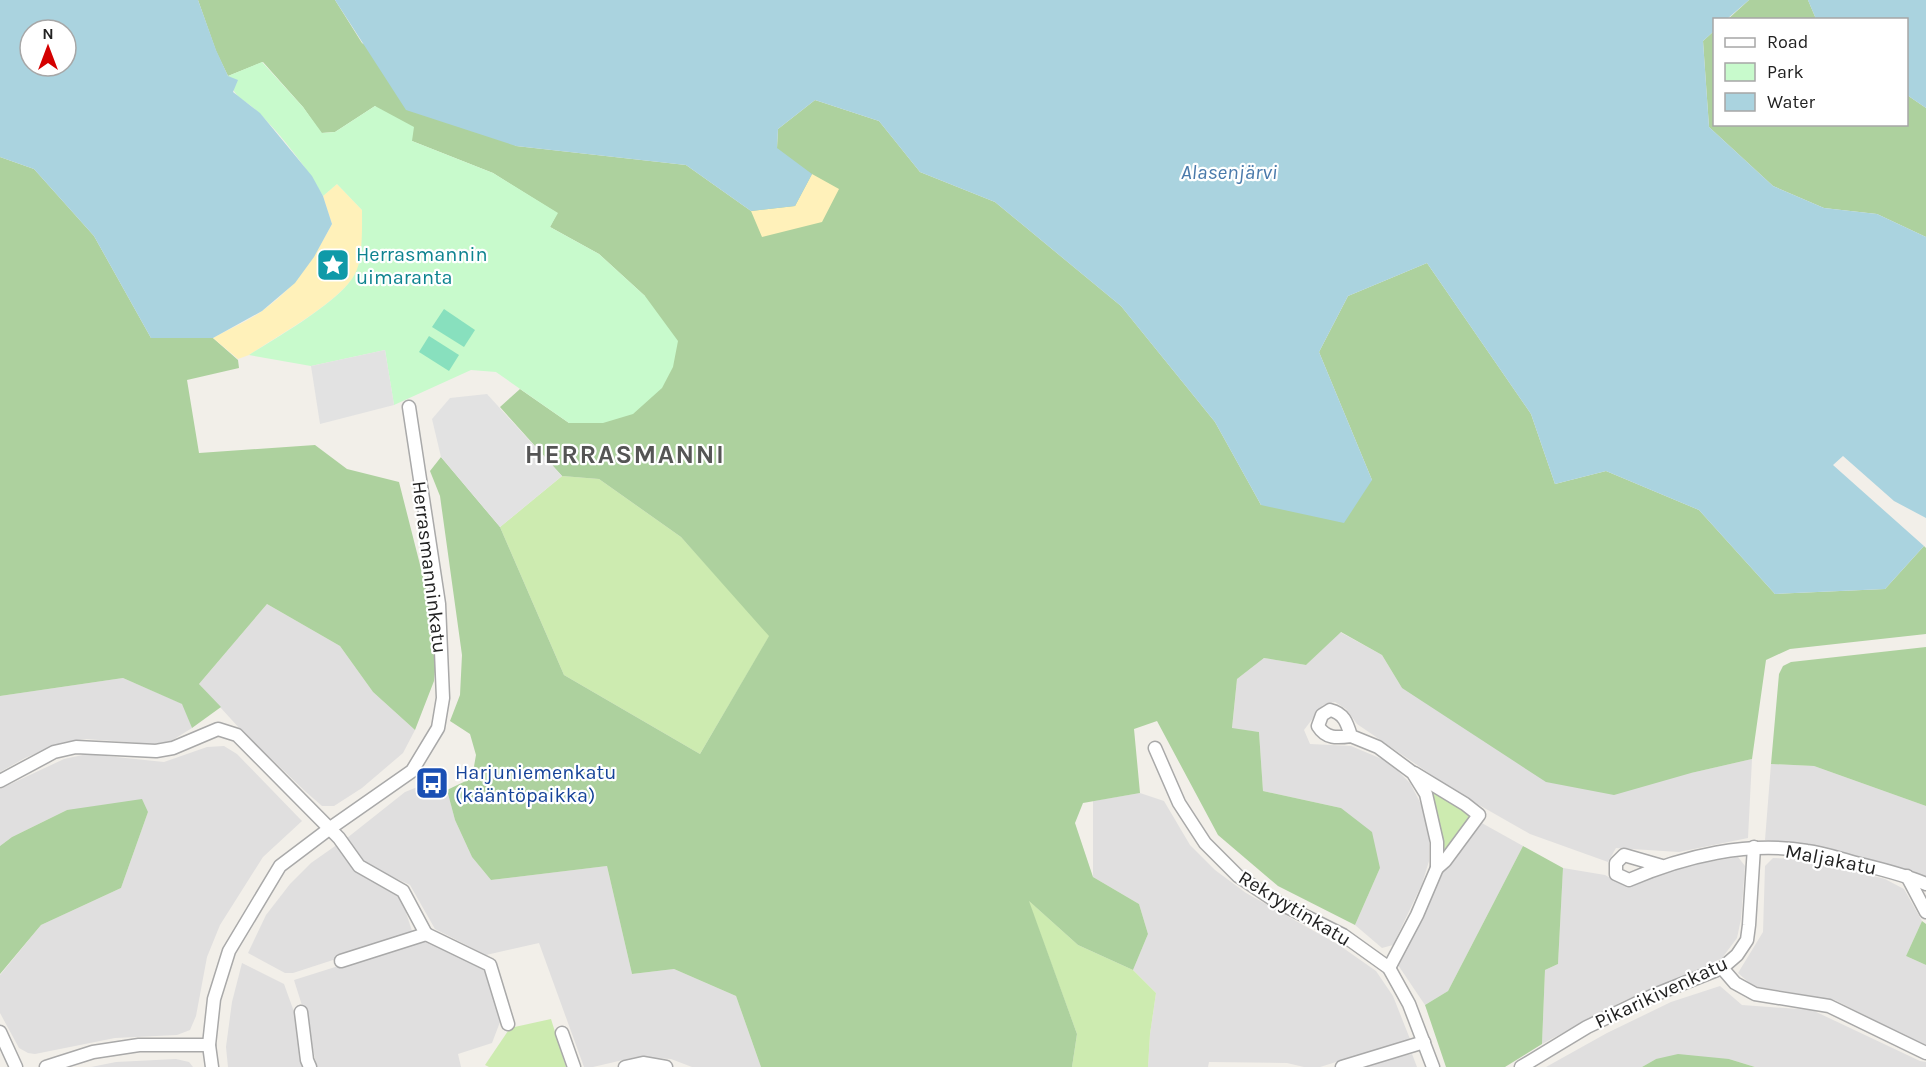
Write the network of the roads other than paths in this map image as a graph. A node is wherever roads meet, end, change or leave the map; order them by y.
1 (409, 407) dead end
2 (1351, 736) dead end
3 (1155, 748) dead end
4 (1413, 773) junction
5 (0, 781) edge
6 (329, 829) junction
7 (1754, 847) junction
8 (1662, 866) dead end
9 (1437, 868) junction
10 (1907, 876) junction
11 (1926, 884) edge
12 (1926, 912) edge
13 (426, 934) junction
14 (341, 961) dead end
15 (1389, 968) junction
16 (1722, 968) junction
17 (301, 1012) dead end
18 (508, 1024) dead end
19 (0, 1032) edge
20 (562, 1034) dead end
21 (1424, 1042) junction
22 (209, 1046) junction
23 (1926, 1053) edge
24 (16, 1067) edge
25 (46, 1067) edge
26 (212, 1067) edge
27 (310, 1067) edge
28 (574, 1067) edge
29 (625, 1067) edge
30 (666, 1067) edge
31 (1342, 1067) edge
32 (1433, 1067) edge
33 (1521, 1067) edge

1 - 6 street, Herrasmanninkatu
2 - 4 street
3 - 15 street, Rekryytinkatu
4 - 9 street
4 - 9 street
5 - 6 street
6 - 13 street
6 - 22 street, Herrasmanninkatu
7 - 8 street, Maljakatu
7 - 10 street, Maljakatu
7 - 16 street, Pikarikivenkatu
9 - 15 street
10 - 11 street, Maljakatu
10 - 12 street
13 - 14 street
13 - 18 street
15 - 21 street, Rekryytinkatu
16 - 23 street
16 - 33 street, Pikarikivenkatu
17 - 27 street
19 - 24 street
20 - 28 street
21 - 31 street
21 - 32 street, Rekryytinkatu
22 - 25 street
22 - 26 street, Herrasmanninkatu
29 - 30 street

